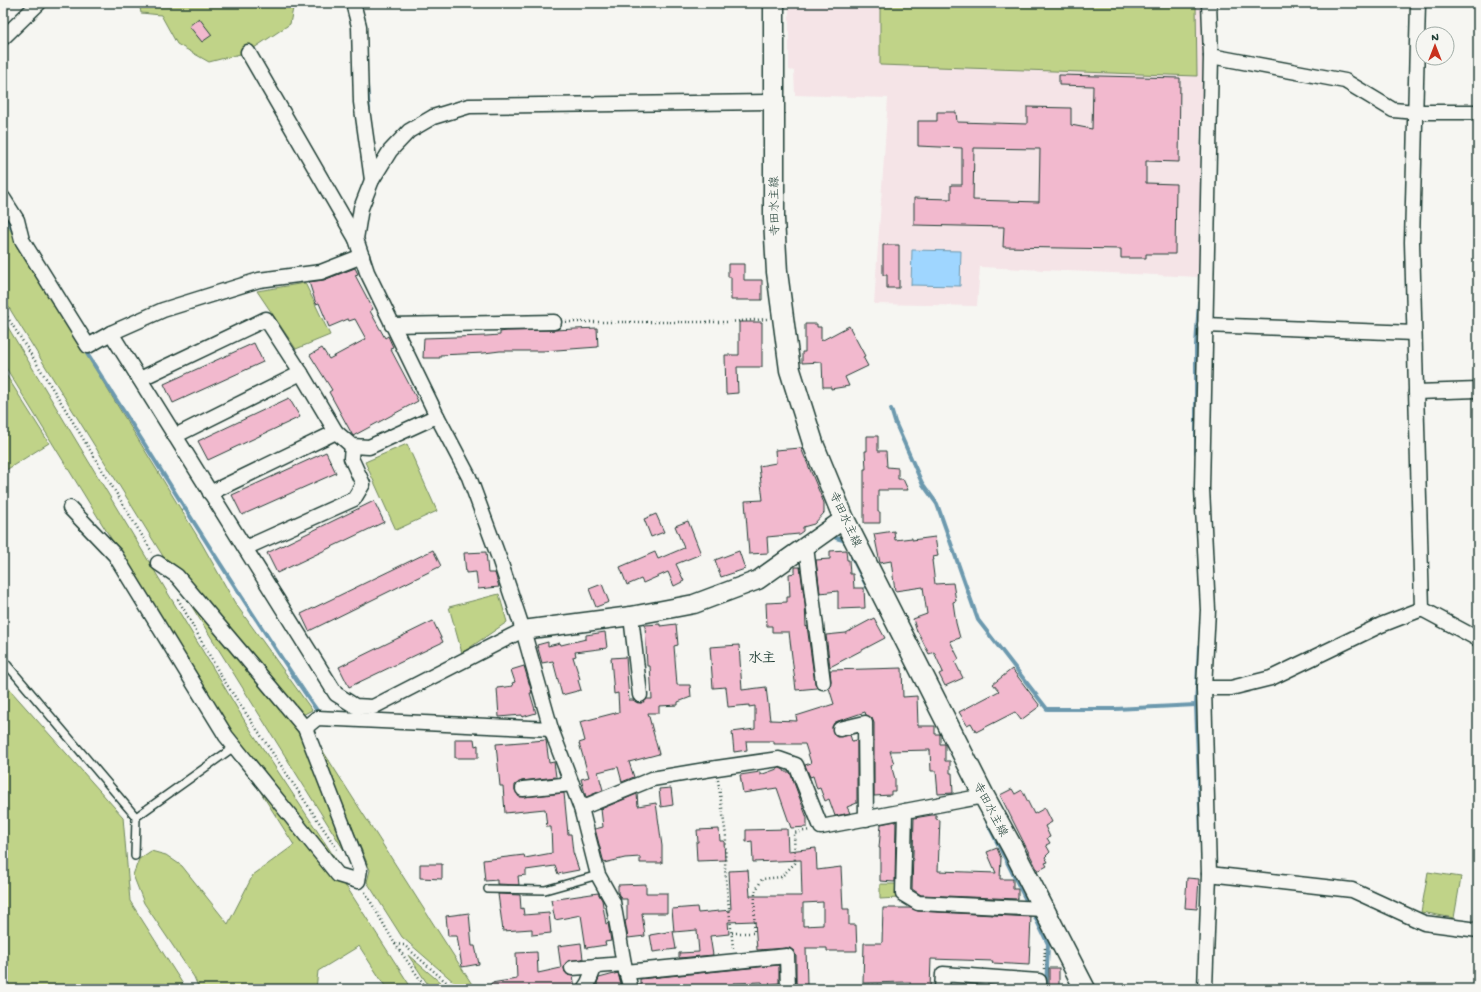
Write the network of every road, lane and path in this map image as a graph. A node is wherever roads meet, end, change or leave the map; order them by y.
1 (39, 3) edge
2 (353, 3) edge
3 (774, 3) edge
4 (1209, 3) edge
5 (1418, 3) edge
6 (3, 38) edge
7 (248, 52) dead end
8 (1211, 56) junction
9 (774, 102) junction
10 (1416, 112) junction
11 (1478, 112) edge
12 (372, 180) junction
13 (3, 198) edge
14 (356, 239) junction
15 (362, 256) junction
16 (3, 310) edge
17 (774, 319) dead end
18 (554, 322) joint
19 (392, 325) junction
20 (1205, 325) junction
21 (111, 333) junction
22 (1414, 333) junction
23 (301, 374) junction
24 (140, 379) junction
25 (1478, 390) edge
26 (1416, 392) junction
27 (437, 416) junction
28 (336, 432) junction
29 (175, 436) junction
30 (352, 446) junction
31 (210, 493) junction
32 (70, 508) dead end
33 (844, 519) junction
34 (806, 547) junction
35 (245, 548) junction
36 (158, 563) joint
37 (177, 598) dead end
38 (1422, 609) junction
39 (631, 616) junction
40 (523, 630) junction
41 (1478, 639) edge
42 (3, 660) edge
43 (823, 682) dead end
44 (1204, 688) junction
45 (640, 695) dead end
46 (304, 728) junction
47 (551, 729) junction
48 (840, 729) dead end
49 (234, 747) junction
50 (717, 768) junction
51 (572, 784) junction
52 (524, 789) dead end
53 (984, 796) junction
54 (581, 808) junction
55 (905, 811) junction
56 (136, 816) junction
57 (866, 819) junction
58 (820, 827) junction
59 (340, 854) dead end
60 (135, 856) dead end
61 (1209, 874) junction
62 (598, 875) junction
63 (358, 880) junction
64 (488, 889) dead end
65 (1044, 909) junction
66 (1478, 930) edge
67 (732, 933) junction
68 (1045, 942) dead end
69 (395, 944) junction
70 (734, 961) junction
71 (595, 966) junction
72 (572, 968) dead end
73 (625, 968) junction
74 (881, 985) dead end
75 (1039, 985) edge
76 (427, 989) edge
77 (454, 989) edge
78 (584, 989) edge
79 (631, 989) edge
80 (788, 989) edge
81 (942, 989) edge
82 (1085, 989) edge
83 (1205, 989) edge

1 - 6 street
2 - 12 street
3 - 9 main road, 寺田水主線
4 - 8 street
5 - 10 street
7 - 14 street
8 - 10 street
8 - 20 street
9 - 12 street
9 - 33 main road, 寺田水主線
10 - 11 street
10 - 22 street
12 - 14 street
13 - 21 street
14 - 15 street
15 - 19 street
15 - 21 street
16 - 36 path
17 - 18 path
18 - 19 street
19 - 27 street
20 - 22 street
20 - 44 street
21 - 24 street
22 - 26 street
23 - 24 street
23 - 28 street
23 - 29 street
24 - 29 street
25 - 26 street
26 - 38 street
27 - 30 street
27 - 40 street
28 - 30 street
28 - 31 street
29 - 31 street
30 - 35 street
31 - 35 street
32 - 49 street
33 - 34 street
33 - 53 main road, 寺田水主線
34 - 39 street
34 - 43 street
35 - 40 street
36 - 46 street
37 - 59 path
38 - 41 street
38 - 44 street
39 - 40 street
39 - 45 street
40 - 47 street
42 - 56 lane
44 - 61 street
46 - 47 street
46 - 63 street
47 - 51 street
48 - 57 street
49 - 56 lane
49 - 63 street
50 - 54 street
50 - 58 street
50 - 67 path
51 - 52 street
51 - 54 street
53 - 55 street
53 - 65 main road, 寺田水主線
54 - 62 street
55 - 57 street
55 - 65 street
56 - 60 lane
57 - 58 street
58 - 67 path
61 - 66 street
61 - 83 street
62 - 64 lane
62 - 73 street
63 - 69 path
65 - 82 main road, 寺田水主線
67 - 70 path
68 - 75 path
69 - 76 path
69 - 77 path
70 - 73 street
70 - 80 street
71 - 72 street
71 - 73 street
71 - 78 street
73 - 79 street
74 - 80 path
75 - 81 street

